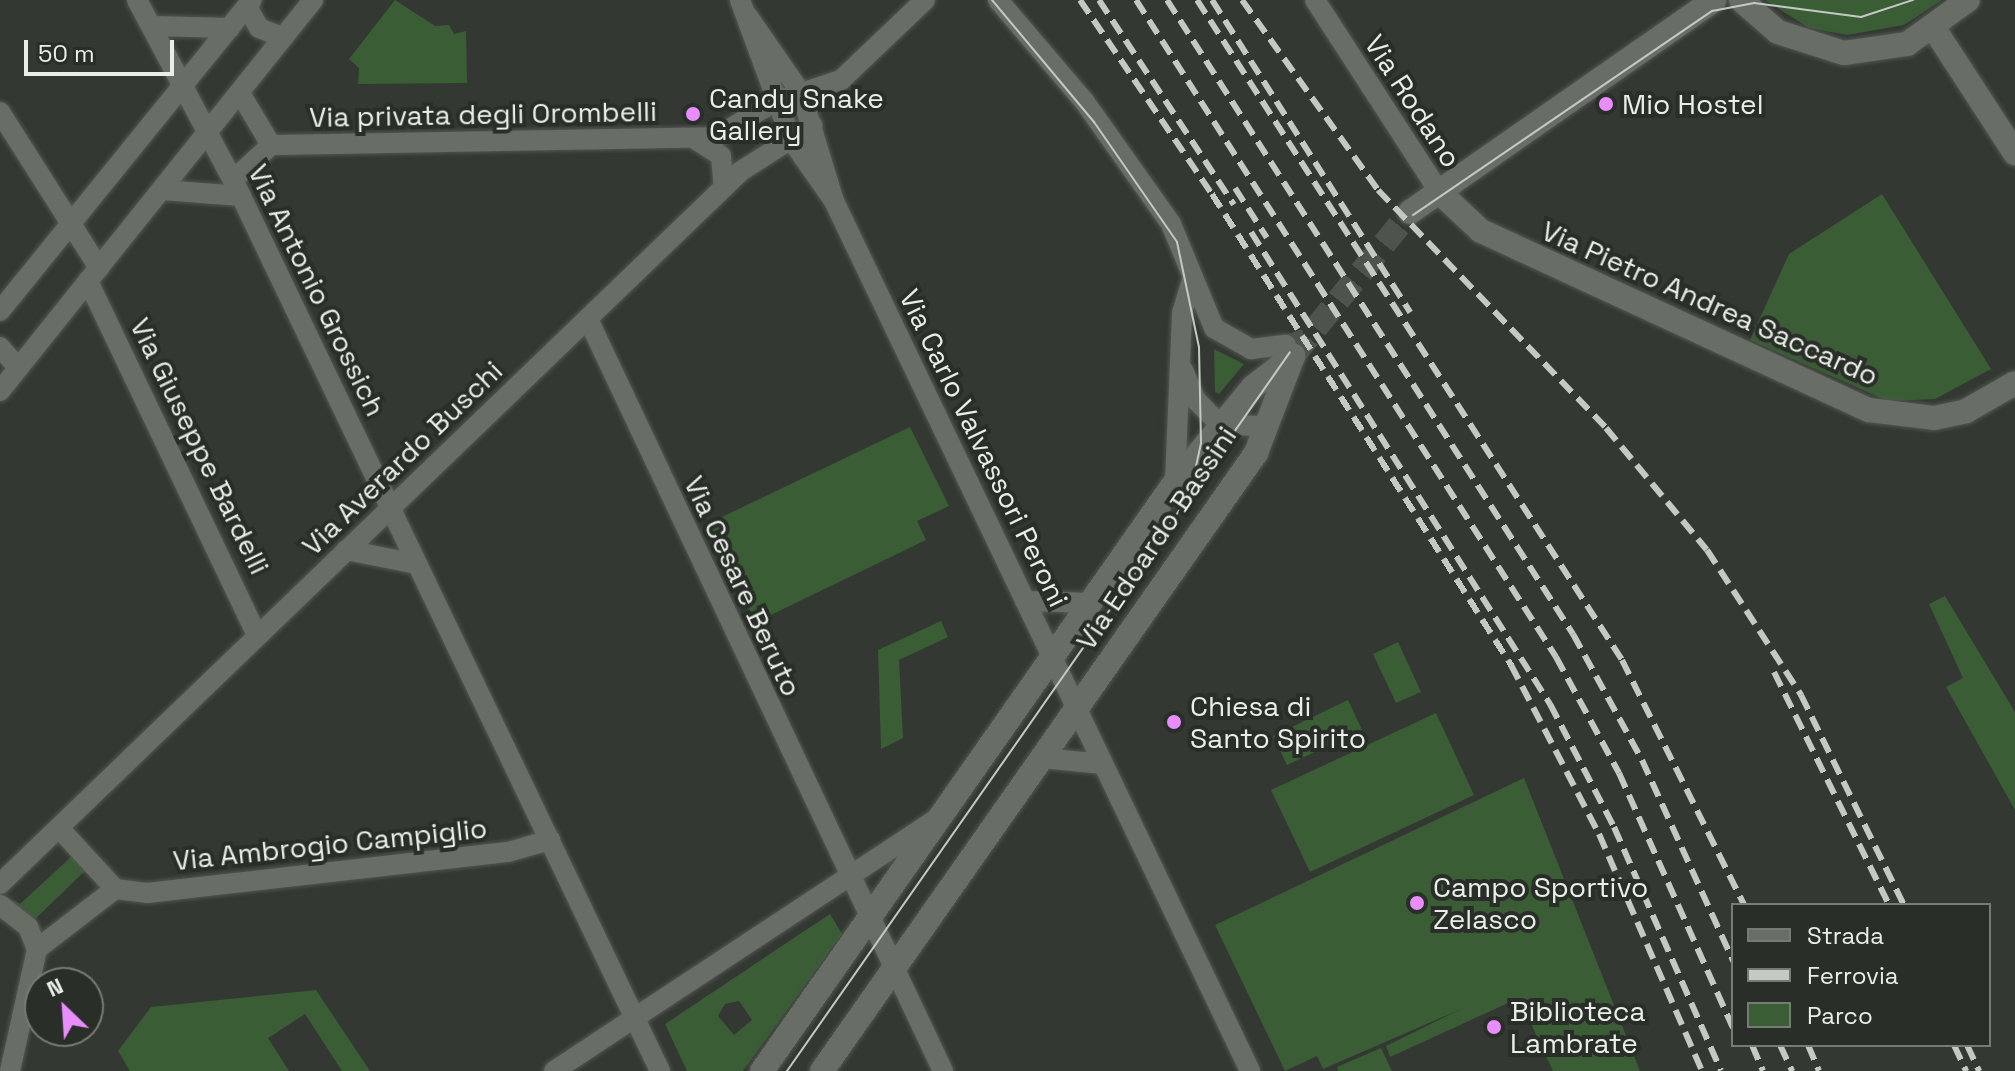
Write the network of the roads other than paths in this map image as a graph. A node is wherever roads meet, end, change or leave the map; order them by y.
1 (137, 0) edge
2 (313, 0) edge
3 (925, 0) edge
4 (998, 0) edge
5 (1315, 0) edge
6 (1714, 0) edge
7 (1741, 0) edge
8 (1968, 0) edge
9 (250, 4) edge
10 (743, 8) edge
11 (153, 26) junction
12 (230, 28) junction
13 (1935, 30) junction
14 (283, 37) junction
15 (185, 84) junction
16 (240, 93) junction
17 (801, 93) junction
18 (774, 102) junction
19 (0, 112) edge
20 (813, 125) junction
21 (209, 132) junction
22 (695, 139) junction
23 (792, 141) junction
24 (271, 145) junction
25 (2015, 153) edge
26 (237, 188) junction
27 (724, 188) junction
28 (162, 190) junction
29 (1439, 192) junction
30 (834, 201) junction
31 (1410, 212) tunnel mouth
32 (71, 224) junction
33 (93, 274) junction
34 (1192, 281) junction
35 (0, 311) edge
36 (588, 319) junction
37 (1286, 345) tunnel mouth
38 (0, 347) edge
39 (1180, 363) junction
40 (18, 368) junction
41 (2015, 383) edge
42 (0, 391) edge
43 (1220, 425) junction
44 (1266, 426) junction
45 (1175, 482) junction
46 (391, 507) junction
47 (346, 550) junction
48 (417, 564) junction
49 (1025, 601) junction
50 (1090, 603) junction
51 (257, 636) junction
52 (1052, 657) junction
53 (1076, 707) junction
54 (1042, 758) junction
55 (1103, 764) junction
56 (939, 818) junction
57 (59, 828) junction
58 (550, 840) junction
59 (850, 876) junction
60 (0, 884) edge
61 (115, 889) junction
62 (0, 905) edge
63 (869, 917) junction
64 (37, 949) junction
65 (894, 968) junction
66 (635, 1018) junction
67 (10, 1071) edge
68 (554, 1071) edge
69 (660, 1071) edge
70 (762, 1071) edge
71 (822, 1071) edge
72 (943, 1071) edge
73 (1250, 1071) edge

1 - 11 street, Via Antonio Grossich
2 - 14 street
3 - 17 street
4 - 34 street
5 - 29 street, Via Rodano
6 - 29 street
7 - 13 street
8 - 13 street
9 - 12 street
9 - 14 street
10 - 17 street, Via Carlo Valvassori Peroni
10 - 18 street, Via Carlo Valvassori Peroni
11 - 12 street
11 - 15 street, Via Antonio Grossich
12 - 15 street
13 - 25 street
14 - 16 street
15 - 21 street, Via Antonio Grossich
15 - 32 street
16 - 21 street
16 - 24 street
17 - 18 street
17 - 20 street, Via Carlo Valvassori Peroni
18 - 22 street, Via privata degli Orombelli
18 - 23 street, Via Carlo Valvassori Peroni
19 - 32 street, Via Giuseppe Bardelli
20 - 23 street
20 - 30 street, Via Carlo Valvassori Peroni
21 - 26 street, Via Antonio Grossich
21 - 28 street
22 - 24 street, Via privata degli Orombelli
22 - 27 street, Via privata degli Orombelli
23 - 27 street, Via Averardo Buschi
23 - 30 street, Via Carlo Valvassori Peroni
24 - 26 street
26 - 28 street
26 - 46 street, Via Antonio Grossich
27 - 36 street, Via Averardo Buschi
28 - 33 street
29 - 31 street
29 - 41 street, Via Pietro Andrea Saccardo
30 - 49 street, Via Carlo Valvassori Peroni
32 - 33 street, Via Giuseppe Bardelli
32 - 35 street
33 - 40 street
33 - 51 street, Via Giuseppe Bardelli
34 - 37 street
34 - 39 street
36 - 46 street, Via Averardo Buschi
36 - 59 street, Via Cesare Beruto
38 - 40 street
39 - 43 street
39 - 45 street
40 - 42 street
43 - 44 street
43 - 44 street, Via Edoardo Bassini
43 - 45 street, Via Edoardo Bassini
44 - 53 street, Via Edoardo Bassini
45 - 50 street, Via Edoardo Bassini
46 - 47 street, Via Averardo Buschi
46 - 48 street, Via Antonio Grossich
47 - 48 street
47 - 51 street, Via Averardo Buschi
48 - 58 street, Via Antonio Grossich
49 - 50 street, Via Edoardo Bassini
49 - 52 street, Via Carlo Valvassori Peroni
50 - 52 street, Via Edoardo Bassini
51 - 57 street, Via Averardo Buschi
52 - 53 street, Via Carlo Valvassori Peroni
52 - 56 street, Via Edoardo Bassini
53 - 54 street, Via Edoardo Bassini
53 - 55 street, Via Carlo Valvassori Peroni
54 - 55 street
54 - 65 street, Via Edoardo Bassini
55 - 73 street, Via Carlo Valvassori Peroni
56 - 59 street, Via Edoardo Bassini
56 - 63 street, Via Edoardo Bassini
57 - 60 street, Via Averardo Buschi
57 - 61 street
58 - 61 street, Via Ambrogio Campiglio
58 - 66 street, Via Antonio Grossich
59 - 63 street
59 - 66 street, Via Edoardo Bassini
61 - 64 street
62 - 64 street
63 - 65 street
63 - 70 street, Via Edoardo Bassini
64 - 67 street
65 - 71 street, Via Edoardo Bassini
65 - 72 street
66 - 68 street, Via Edoardo Bassini
66 - 69 street

